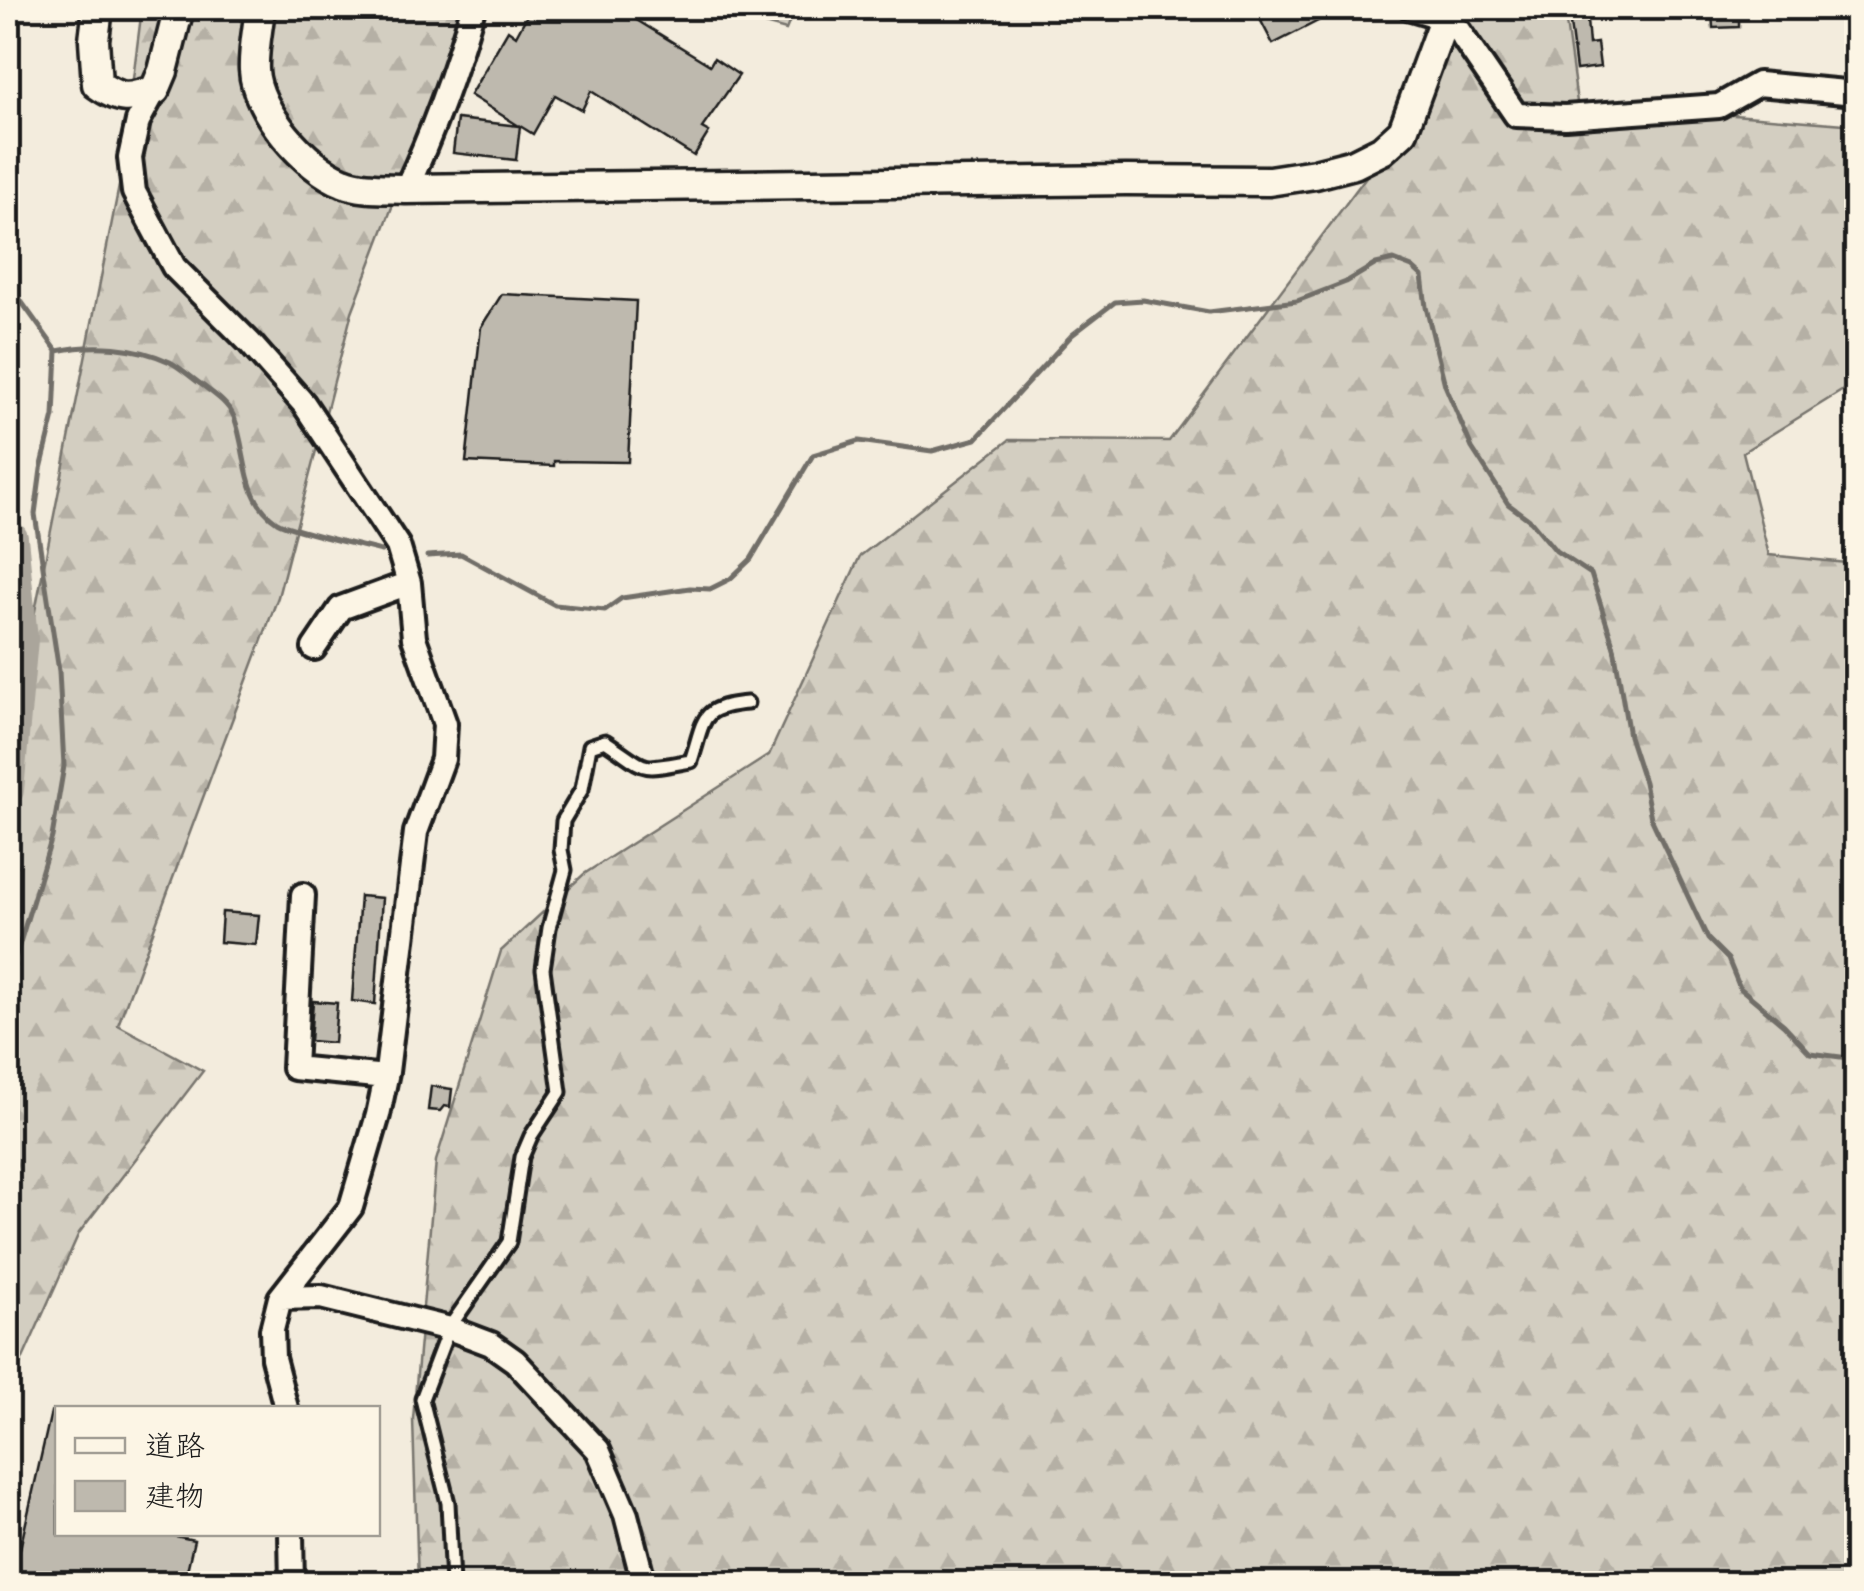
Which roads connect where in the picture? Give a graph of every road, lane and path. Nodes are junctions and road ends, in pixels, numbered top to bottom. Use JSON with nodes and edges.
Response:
{"nodes":[{"id":1,"x":98,"y":8,"type":"edge"},
{"id":2,"x":179,"y":8,"type":"edge"},
{"id":3,"x":260,"y":8,"type":"edge"},
{"id":4,"x":473,"y":8,"type":"edge"},
{"id":5,"x":1411,"y":8,"type":"edge"},
{"id":6,"x":1446,"y":13,"type":"edge"},
{"id":7,"x":155,"y":90,"type":"junction"},
{"id":8,"x":1856,"y":93,"type":"edge"},
{"id":9,"x":406,"y":190,"type":"junction"},
{"id":10,"x":409,"y":583,"type":"junction"},
{"id":11,"x":314,"y":648,"type":"dead end"},
{"id":12,"x":747,"y":703,"type":"dead end"},
{"id":13,"x":303,"y":895,"type":"dead end"},
{"id":14,"x":386,"y":1077,"type":"junction"},
{"id":15,"x":280,"y":1298,"type":"junction"},
{"id":16,"x":449,"y":1328,"type":"junction"},
{"id":17,"x":285,"y":1406,"type":"edge"},
{"id":18,"x":291,"y":1536,"type":"edge"},
{"id":19,"x":292,"y":1584,"type":"edge"},
{"id":20,"x":452,"y":1584,"type":"edge"},
{"id":21,"x":644,"y":1584,"type":"edge"}],
"edges":[{"from":1,"to":7,"type":"street"},
{"from":2,"to":7,"type":"street"},
{"from":3,"to":9,"type":"street"},
{"from":4,"to":9,"type":"street"},
{"from":5,"to":6,"type":"street"},
{"from":6,"to":8,"type":"street"},
{"from":6,"to":9,"type":"street"},
{"from":7,"to":10,"type":"street"},
{"from":10,"to":11,"type":"street"},
{"from":10,"to":14,"type":"street"},
{"from":12,"to":16,"type":"lane"},
{"from":13,"to":14,"type":"street"},
{"from":14,"to":15,"type":"street"},
{"from":15,"to":16,"type":"street"},
{"from":15,"to":17,"type":"street"},
{"from":16,"to":20,"type":"lane"},
{"from":16,"to":21,"type":"street"},
{"from":18,"to":19,"type":"street"}]}
